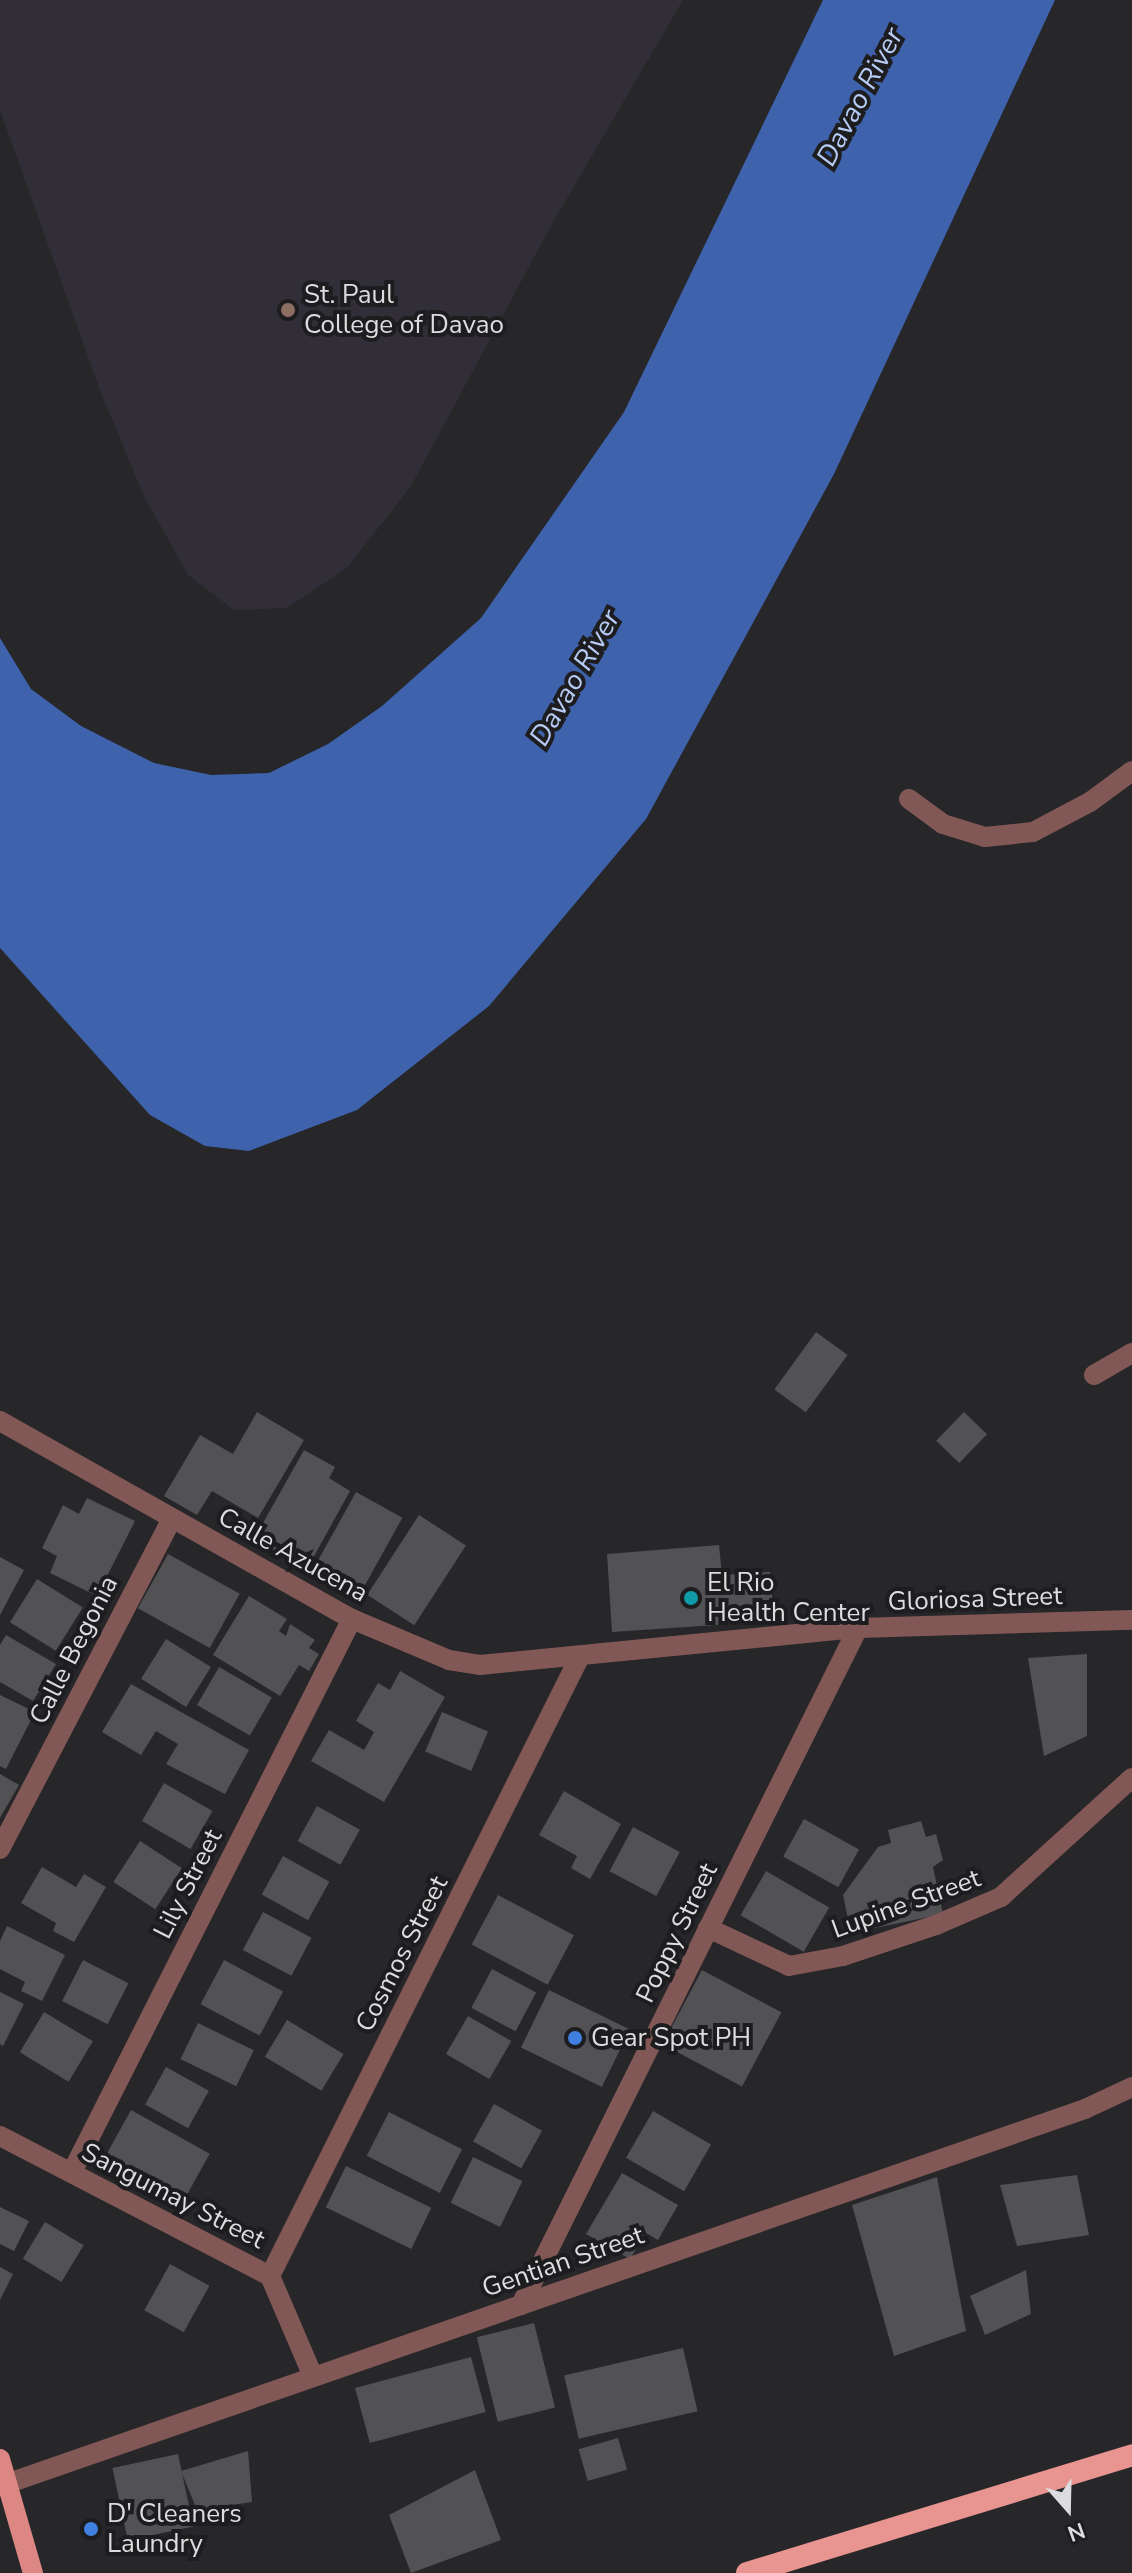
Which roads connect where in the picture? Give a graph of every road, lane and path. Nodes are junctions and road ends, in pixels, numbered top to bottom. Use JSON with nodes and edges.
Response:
{"nodes":[{"id":1,"x":1132,"y":771,"type":"edge"},
{"id":2,"x":909,"y":799,"type":"dead end"},
{"id":3,"x":1132,"y":1353,"type":"edge"},
{"id":4,"x":1094,"y":1375,"type":"dead end"},
{"id":5,"x":0,"y":1421,"type":"edge"},
{"id":6,"x":172,"y":1518,"type":"junction"},
{"id":7,"x":352,"y":1619,"type":"junction"},
{"id":8,"x":1132,"y":1620,"type":"edge"},
{"id":9,"x":858,"y":1628,"type":"junction"},
{"id":10,"x":580,"y":1656,"type":"junction"},
{"id":11,"x":1132,"y":1778,"type":"edge"},
{"id":12,"x":0,"y":1849,"type":"edge"},
{"id":13,"x":708,"y":1928,"type":"junction"},
{"id":14,"x":1132,"y":2087,"type":"edge"},
{"id":15,"x":0,"y":2136,"type":"edge"},
{"id":16,"x":72,"y":2172,"type":"junction"},
{"id":17,"x":270,"y":2276,"type":"junction"},
{"id":18,"x":521,"y":2305,"type":"junction"},
{"id":19,"x":312,"y":2374,"type":"junction"},
{"id":20,"x":1132,"y":2455,"type":"edge"},
{"id":21,"x":0,"y":2459,"type":"edge"},
{"id":22,"x":4,"y":2484,"type":"edge"},
{"id":23,"x":33,"y":2573,"type":"edge"},
{"id":24,"x":747,"y":2573,"type":"edge"}],
"edges":[{"from":1,"to":2,"type":"street"},
{"from":3,"to":4,"type":"street"},
{"from":5,"to":6,"type":"street","name":"Calle Azucena"},
{"from":6,"to":7,"type":"street","name":"Calle Azucena"},
{"from":6,"to":12,"type":"street","name":"Calle Begonia"},
{"from":7,"to":10,"type":"street","name":"Calle Azucena"},
{"from":7,"to":16,"type":"street","name":"Lily Street"},
{"from":8,"to":9,"type":"street","name":"Gloriosa Street"},
{"from":9,"to":10,"type":"street","name":"Gloriosa Street"},
{"from":9,"to":13,"type":"street","name":"Poppy Street"},
{"from":10,"to":17,"type":"street","name":"Cosmos Street"},
{"from":11,"to":13,"type":"street","name":"Lupine Street"},
{"from":13,"to":18,"type":"street","name":"Poppy Street"},
{"from":14,"to":18,"type":"street","name":"Gentian Street"},
{"from":15,"to":16,"type":"street","name":"Sangumay Street"},
{"from":16,"to":17,"type":"street","name":"Sangumay Street"},
{"from":17,"to":19,"type":"street","name":"Sangumay Street"},
{"from":18,"to":19,"type":"street","name":"Gentian Street"},
{"from":19,"to":22,"type":"street","name":"Gentian Street"},
{"from":20,"to":24,"type":"highway"},
{"from":21,"to":22,"type":"main road"},
{"from":22,"to":23,"type":"main road"}]}
